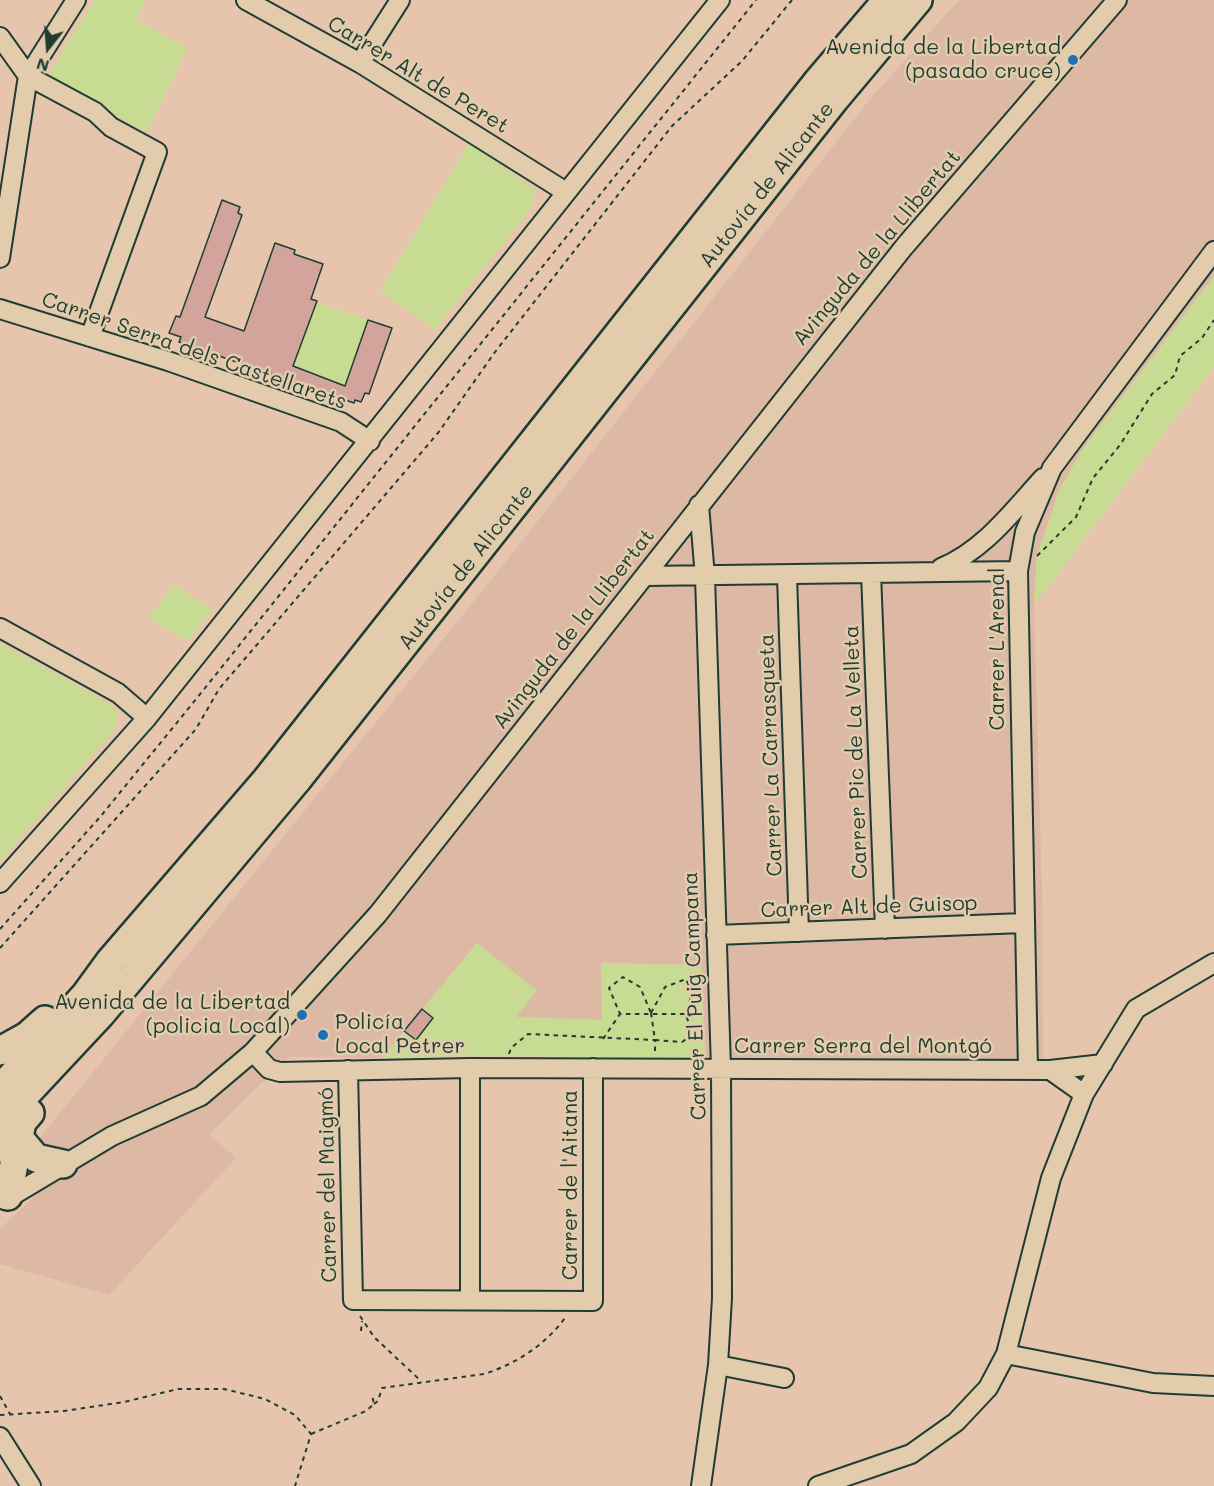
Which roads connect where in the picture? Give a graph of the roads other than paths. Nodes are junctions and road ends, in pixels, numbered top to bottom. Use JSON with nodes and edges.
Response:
{"nodes":[{"id":1,"x":76,"y":0,"type":"edge"},
{"id":2,"x":246,"y":0,"type":"edge"},
{"id":3,"x":400,"y":0,"type":"edge"},
{"id":4,"x":720,"y":0,"type":"edge"},
{"id":5,"x":887,"y":0,"type":"edge"},
{"id":6,"x":918,"y":0,"type":"edge"},
{"id":7,"x":1118,"y":0,"type":"edge"},
{"id":8,"x":0,"y":37,"type":"edge"},
{"id":9,"x":360,"y":63,"type":"junction"},
{"id":10,"x":28,"y":76,"type":"junction"},
{"id":11,"x":566,"y":192,"type":"junction"},
{"id":12,"x":1214,"y":251,"type":"edge"},
{"id":13,"x":0,"y":258,"type":"edge"},
{"id":14,"x":0,"y":309,"type":"edge"},
{"id":15,"x":90,"y":337,"type":"junction"},
{"id":16,"x":370,"y":441,"type":"junction"},
{"id":17,"x":1052,"y":468,"type":"junction"},
{"id":18,"x":699,"y":505,"type":"junction"},
{"id":19,"x":1025,"y":532,"type":"junction"},
{"id":20,"x":983,"y":542,"type":"junction"},
{"id":21,"x":1018,"y":571,"type":"junction"},
{"id":22,"x":931,"y":572,"type":"junction"},
{"id":23,"x":872,"y":573,"type":"junction"},
{"id":24,"x":645,"y":576,"type":"junction"},
{"id":25,"x":787,"y":576,"type":"junction"},
{"id":26,"x":705,"y":577,"type":"junction"},
{"id":27,"x":0,"y":627,"type":"edge"},
{"id":28,"x":147,"y":718,"type":"junction"},
{"id":29,"x":0,"y":883,"type":"edge"},
{"id":30,"x":1023,"y":923,"type":"junction"},
{"id":31,"x":885,"y":929,"type":"junction"},
{"id":32,"x":799,"y":932,"type":"junction"},
{"id":33,"x":716,"y":935,"type":"junction"},
{"id":34,"x":110,"y":961,"type":"junction"},
{"id":35,"x":1214,"y":963,"type":"edge"},
{"id":36,"x":0,"y":1051,"type":"edge"},
{"id":37,"x":253,"y":1052,"type":"junction"},
{"id":38,"x":1103,"y":1064,"type":"junction"},
{"id":39,"x":470,"y":1068,"type":"junction"},
{"id":40,"x":593,"y":1068,"type":"junction"},
{"id":41,"x":721,"y":1068,"type":"junction"},
{"id":42,"x":348,"y":1070,"type":"junction"},
{"id":43,"x":1028,"y":1070,"type":"junction"},
{"id":44,"x":1050,"y":1070,"type":"junction"},
{"id":45,"x":0,"y":1089,"type":"edge"},
{"id":46,"x":1084,"y":1094,"type":"junction"},
{"id":47,"x":10,"y":1133,"type":"edge"},
{"id":48,"x":63,"y":1164,"type":"junction"},
{"id":49,"x":4,"y":1201,"type":"edge"},
{"id":50,"x":470,"y":1300,"type":"junction"},
{"id":51,"x":1006,"y":1354,"type":"junction"},
{"id":52,"x":718,"y":1365,"type":"junction"},
{"id":53,"x":784,"y":1378,"type":"dead end"},
{"id":54,"x":1214,"y":1386,"type":"edge"},
{"id":55,"x":0,"y":1437,"type":"edge"},
{"id":56,"x":31,"y":1486,"type":"edge"},
{"id":57,"x":701,"y":1486,"type":"edge"},
{"id":58,"x":818,"y":1486,"type":"edge"}],
"edges":[{"from":1,"to":10,"type":"street"},
{"from":2,"to":9,"type":"street","name":"Carrer Alt de Peret"},
{"from":3,"to":9,"type":"street"},
{"from":4,"to":11,"type":"street"},
{"from":5,"to":34,"type":"highway","name":"Autovía de Alicante"},
{"from":6,"to":47,"type":"highway","name":"Autovía de Alicante"},
{"from":7,"to":18,"type":"street","name":"Avinguda de la Llibertat"},
{"from":8,"to":10,"type":"street"},
{"from":9,"to":11,"type":"street","name":"Carrer Alt de Peret"},
{"from":10,"to":13,"type":"street"},
{"from":10,"to":15,"type":"street"},
{"from":11,"to":16,"type":"street"},
{"from":12,"to":17,"type":"street","name":"Carrer L'Arenal"},
{"from":14,"to":15,"type":"street","name":"Carrer Serra dels Castellarets"},
{"from":15,"to":16,"type":"street","name":"Carrer Serra dels Castellarets"},
{"from":16,"to":28,"type":"street"},
{"from":17,"to":19,"type":"street","name":"Carrer L'Arenal"},
{"from":17,"to":20,"type":"street"},
{"from":18,"to":24,"type":"street","name":"Avinguda de la Llibertat"},
{"from":18,"to":26,"type":"street","name":"Carrer El Puig Campana"},
{"from":19,"to":20,"type":"street"},
{"from":19,"to":21,"type":"street","name":"Carrer L'Arenal"},
{"from":20,"to":22,"type":"street"},
{"from":21,"to":22,"type":"street"},
{"from":21,"to":30,"type":"street","name":"Carrer L'Arenal"},
{"from":22,"to":23,"type":"street"},
{"from":23,"to":25,"type":"street"},
{"from":23,"to":31,"type":"street","name":"Carrer Pic de La Velleta"},
{"from":24,"to":26,"type":"street"},
{"from":24,"to":37,"type":"street","name":"Avinguda de la Llibertat"},
{"from":25,"to":26,"type":"street"},
{"from":25,"to":32,"type":"street","name":"Carrer La Carrasqueta"},
{"from":26,"to":33,"type":"street","name":"Carrer El Puig Campana"},
{"from":27,"to":28,"type":"street"},
{"from":28,"to":29,"type":"street"},
{"from":30,"to":31,"type":"street","name":"Carrer Alt de Guisop"},
{"from":30,"to":43,"type":"street","name":"Carrer L'Arenal"},
{"from":31,"to":32,"type":"street","name":"Carrer Alt de Guisop"},
{"from":32,"to":33,"type":"street","name":"Carrer Alt de Guisop"},
{"from":33,"to":41,"type":"street","name":"Carrer El Puig Campana"},
{"from":34,"to":36,"type":"highway"},
{"from":34,"to":45,"type":"highway","name":"Autovía de Alicante"},
{"from":35,"to":38,"type":"street"},
{"from":37,"to":42,"type":"street","name":"Carrer Serra del Montgó"},
{"from":37,"to":48,"type":"street","name":"Avinguda de la Llibertat"},
{"from":38,"to":44,"type":"street","name":"Carrer Serra del Montgó"},
{"from":38,"to":46,"type":"street"},
{"from":39,"to":40,"type":"street","name":"Carrer Serra del Montgó"},
{"from":39,"to":42,"type":"street","name":"Carrer Serra del Montgó"},
{"from":39,"to":50,"type":"street"},
{"from":40,"to":41,"type":"street","name":"Carrer Serra del Montgó"},
{"from":40,"to":50,"type":"street","name":"Carrer de l'Aitana"},
{"from":41,"to":43,"type":"street","name":"Carrer Serra del Montgó"},
{"from":41,"to":52,"type":"street","name":"Carrer El Puig Campana"},
{"from":42,"to":50,"type":"street","name":"Carrer del Maigmó"},
{"from":43,"to":44,"type":"street","name":"Carrer Serra del Montgó"},
{"from":44,"to":46,"type":"street"},
{"from":46,"to":51,"type":"street"},
{"from":47,"to":48,"type":"highway"},
{"from":47,"to":49,"type":"highway"},
{"from":48,"to":49,"type":"street","name":"Avinguda de la Llibertat"},
{"from":51,"to":54,"type":"street"},
{"from":51,"to":58,"type":"street"},
{"from":52,"to":53,"type":"street"},
{"from":52,"to":57,"type":"street","name":"Carrer El Puig Campana"},
{"from":55,"to":56,"type":"street"}]}
